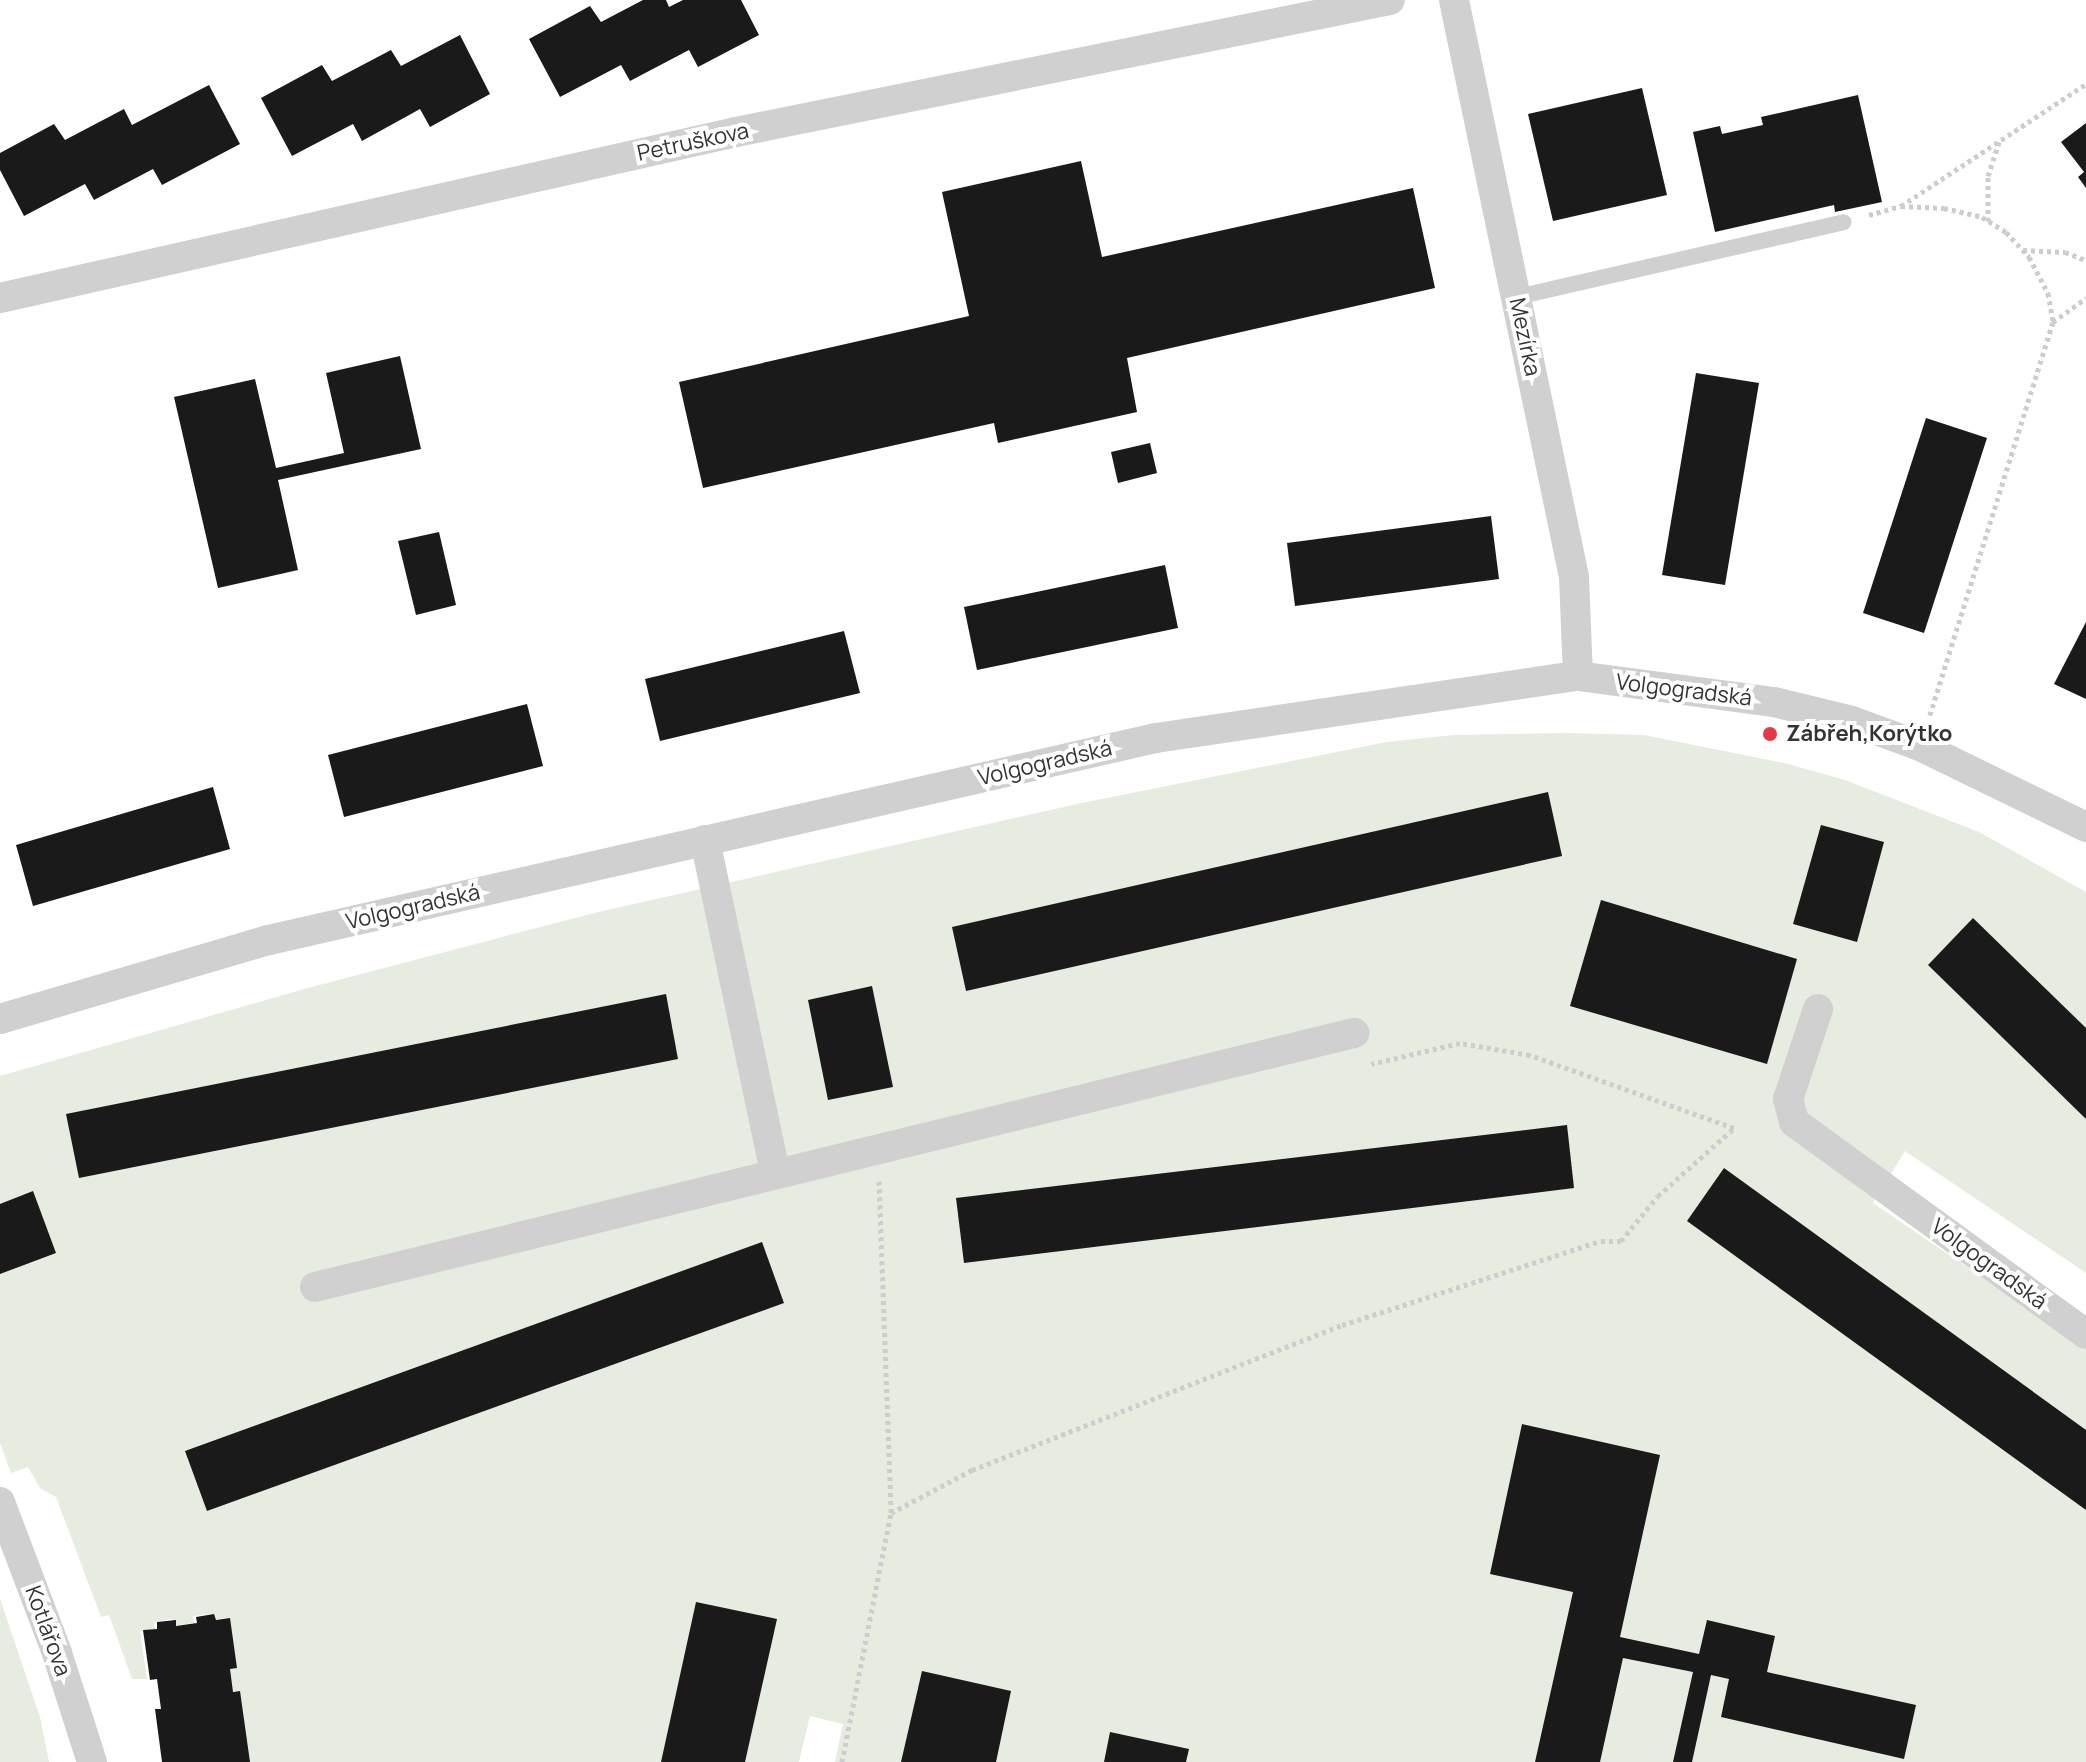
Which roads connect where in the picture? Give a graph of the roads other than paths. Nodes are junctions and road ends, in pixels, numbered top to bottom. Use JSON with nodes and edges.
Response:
{"nodes":[{"id":1,"x":1390,"y":0,"type":"edge"},
{"id":2,"x":1454,"y":0,"type":"edge"},
{"id":3,"x":1844,"y":222,"type":"road end"},
{"id":4,"x":1517,"y":297,"type":"junction"},
{"id":5,"x":0,"y":298,"type":"edge"},
{"id":6,"x":1578,"y":676,"type":"junction"},
{"id":7,"x":2086,"y":827,"type":"edge"},
{"id":8,"x":705,"y":840,"type":"junction"},
{"id":9,"x":1818,"y":1009,"type":"dead end"},
{"id":10,"x":0,"y":1019,"type":"edge"},
{"id":11,"x":1354,"y":1033,"type":"dead end"},
{"id":12,"x":775,"y":1172,"type":"junction"},
{"id":13,"x":315,"y":1287,"type":"dead end"},
{"id":14,"x":2086,"y":1334,"type":"edge"},
{"id":15,"x":0,"y":1502,"type":"edge"},
{"id":16,"x":92,"y":1762,"type":"edge"}],
"edges":[{"from":1,"to":5,"type":"street","name":"Petruškova"},
{"from":2,"to":4,"type":"street","name":"Mezírka"},
{"from":3,"to":4,"type":"lane"},
{"from":4,"to":6,"type":"street","name":"Mezírka"},
{"from":6,"to":7,"type":"street","name":"Volgogradská"},
{"from":6,"to":8,"type":"street","name":"Volgogradská"},
{"from":8,"to":10,"type":"street","name":"Volgogradská"},
{"from":8,"to":12,"type":"street"},
{"from":9,"to":14,"type":"street","name":"Volgogradská"},
{"from":11,"to":12,"type":"street"},
{"from":12,"to":13,"type":"street"},
{"from":15,"to":16,"type":"street","name":"Kotlářova"}]}
